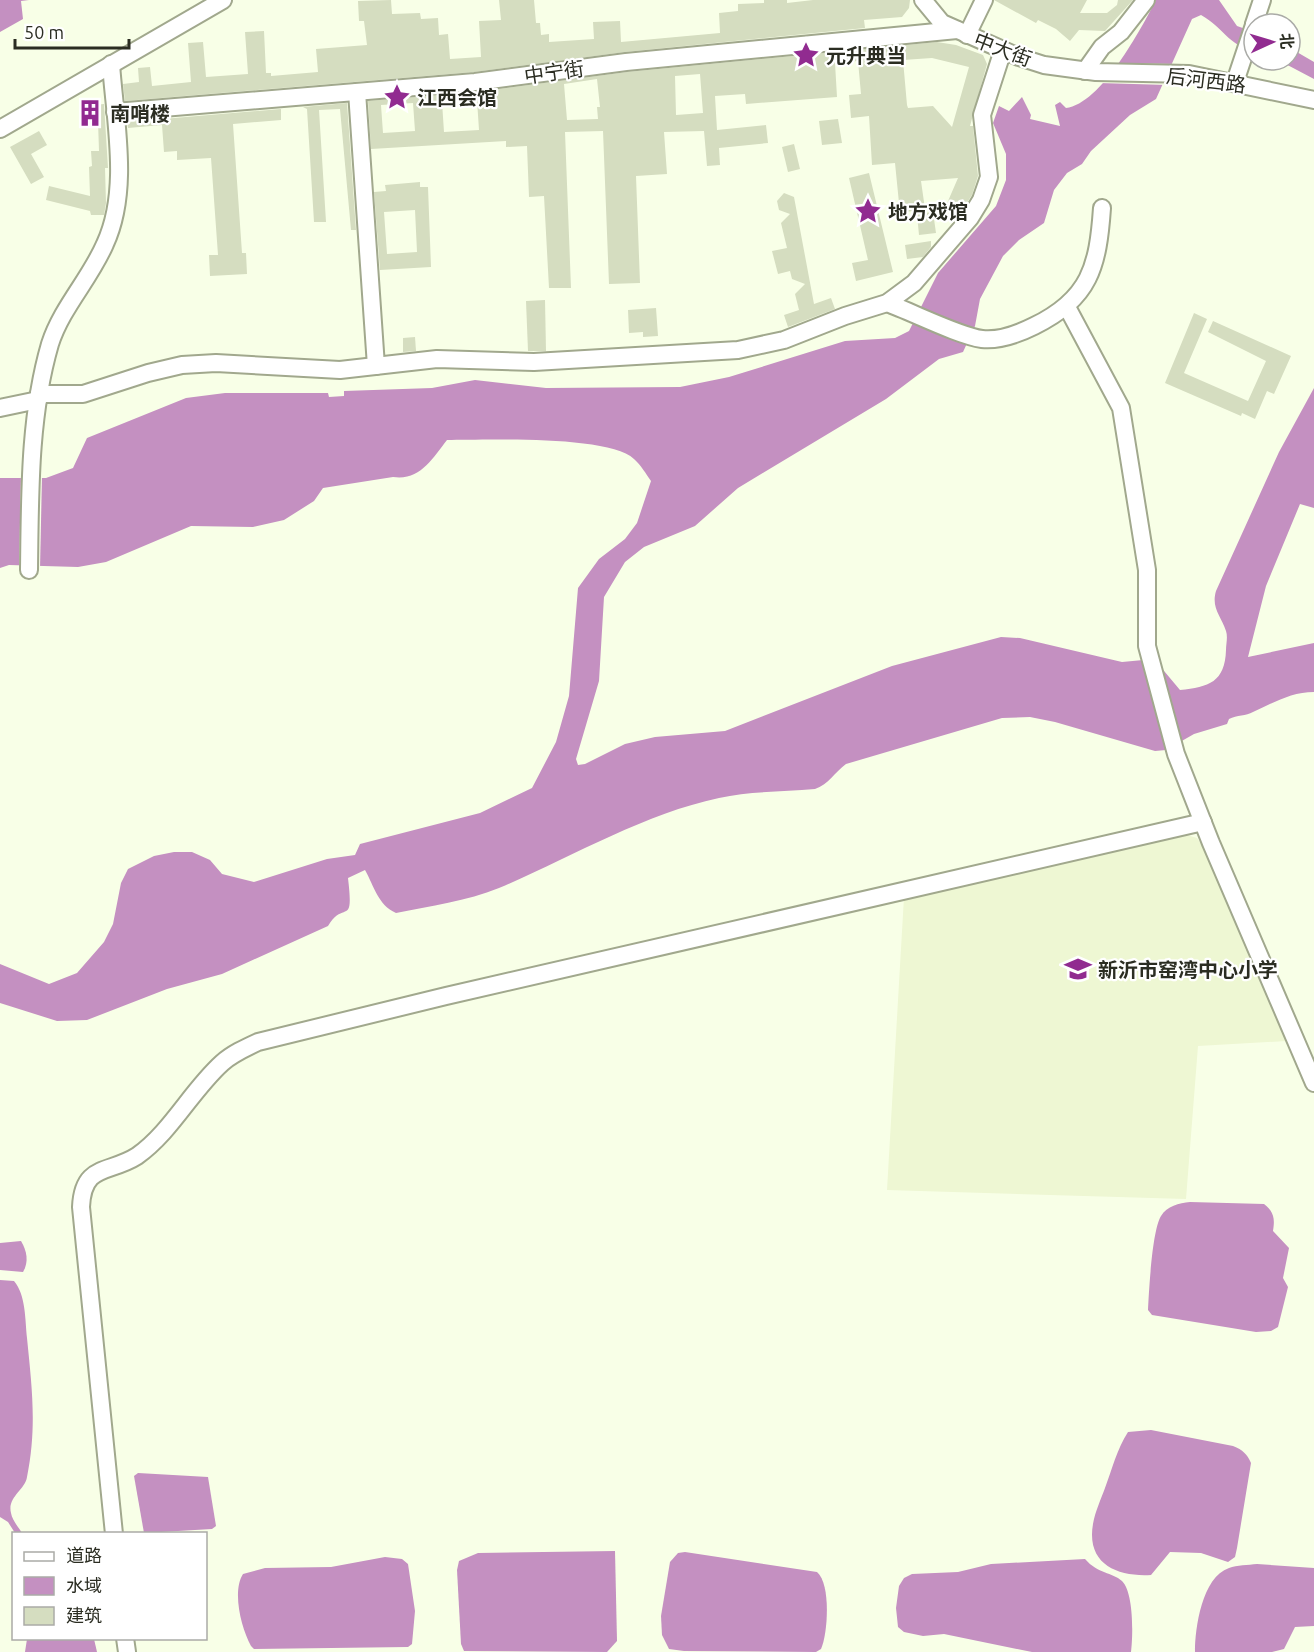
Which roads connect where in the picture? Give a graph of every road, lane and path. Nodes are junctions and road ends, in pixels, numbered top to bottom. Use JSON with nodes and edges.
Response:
{"nodes":[{"id":1,"x":223,"y":0,"type":"edge"},
{"id":2,"x":923,"y":0,"type":"edge"},
{"id":3,"x":984,"y":0,"type":"edge"},
{"id":4,"x":1146,"y":0,"type":"edge"},
{"id":5,"x":962,"y":33,"type":"junction"},
{"id":6,"x":1003,"y":50,"type":"junction"},
{"id":7,"x":1242,"y":59,"type":"edge"},
{"id":8,"x":111,"y":64,"type":"junction"},
{"id":9,"x":1090,"y":71,"type":"junction"},
{"id":10,"x":1235,"y":82,"type":"junction"},
{"id":11,"x":357,"y":92,"type":"junction"},
{"id":12,"x":1314,"y":100,"type":"edge"},
{"id":13,"x":115,"y":112,"type":"junction"},
{"id":14,"x":0,"y":129,"type":"edge"},
{"id":15,"x":1102,"y":208,"type":"dead end"},
{"id":16,"x":887,"y":303,"type":"junction"},
{"id":17,"x":1067,"y":306,"type":"junction"},
{"id":18,"x":376,"y":366,"type":"junction"},
{"id":19,"x":39,"y":397,"type":"junction"},
{"id":20,"x":0,"y":408,"type":"edge"},
{"id":21,"x":29,"y":570,"type":"dead end"},
{"id":22,"x":1203,"y":822,"type":"junction"},
{"id":23,"x":1314,"y":1083,"type":"edge"},
{"id":24,"x":114,"y":1532,"type":"edge"}],
"edges":[{"from":1,"to":8,"type":"street"},
{"from":2,"to":5,"type":"street","name":"中大街"},
{"from":3,"to":5,"type":"street"},
{"from":4,"to":9,"type":"street"},
{"from":5,"to":6,"type":"street","name":"中大街"},
{"from":5,"to":11,"type":"street","name":"中宁街"},
{"from":6,"to":9,"type":"street","name":"中大街"},
{"from":6,"to":16,"type":"street"},
{"from":7,"to":10,"type":"street"},
{"from":8,"to":13,"type":"street"},
{"from":8,"to":14,"type":"street"},
{"from":9,"to":10,"type":"street","name":"后河西路"},
{"from":10,"to":12,"type":"street","name":"后河西路"},
{"from":11,"to":13,"type":"street","name":"中宁街"},
{"from":11,"to":18,"type":"street"},
{"from":13,"to":19,"type":"street"},
{"from":15,"to":17,"type":"street"},
{"from":16,"to":17,"type":"street"},
{"from":16,"to":18,"type":"street"},
{"from":17,"to":22,"type":"street"},
{"from":18,"to":19,"type":"street"},
{"from":19,"to":20,"type":"street"},
{"from":19,"to":21,"type":"street"},
{"from":22,"to":23,"type":"street"},
{"from":22,"to":24,"type":"street"}]}
